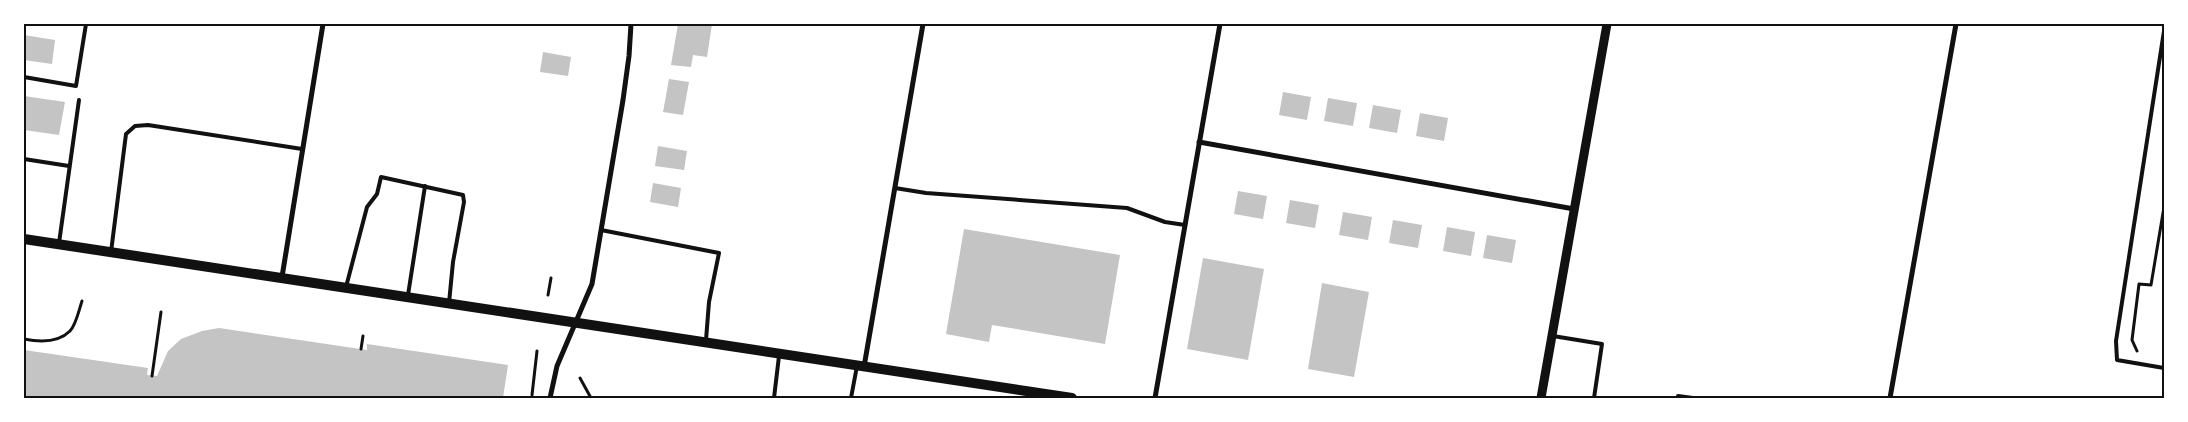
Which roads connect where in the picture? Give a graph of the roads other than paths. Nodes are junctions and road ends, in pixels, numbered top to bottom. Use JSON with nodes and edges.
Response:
{"nodes":[{"id":1,"x":86,"y":24,"type":"edge"},
{"id":2,"x":323,"y":24,"type":"edge"},
{"id":3,"x":631,"y":24,"type":"edge"},
{"id":4,"x":923,"y":24,"type":"edge"},
{"id":5,"x":1220,"y":24,"type":"edge"},
{"id":6,"x":1607,"y":24,"type":"edge"},
{"id":7,"x":1956,"y":24,"type":"edge"},
{"id":8,"x":2164,"y":31,"type":"edge"},
{"id":9,"x":24,"y":78,"type":"edge"},
{"id":10,"x":78,"y":100,"type":"dead end"},
{"id":11,"x":1199,"y":142,"type":"junction"},
{"id":12,"x":302,"y":149,"type":"junction"},
{"id":13,"x":24,"y":159,"type":"edge"},
{"id":14,"x":69,"y":166,"type":"junction"},
{"id":15,"x":425,"y":186,"type":"junction"},
{"id":16,"x":895,"y":188,"type":"junction"},
{"id":17,"x":1574,"y":209,"type":"junction"},
{"id":18,"x":1185,"y":225,"type":"junction"},
{"id":19,"x":601,"y":230,"type":"junction"},
{"id":20,"x":24,"y":239,"type":"edge"},
{"id":21,"x":59,"y":244,"type":"junction"},
{"id":22,"x":111,"y":252,"type":"junction"},
{"id":23,"x":282,"y":277,"type":"junction"},
{"id":24,"x":346,"y":287,"type":"junction"},
{"id":25,"x":408,"y":296,"type":"junction"},
{"id":26,"x":448,"y":303,"type":"junction"},
{"id":27,"x":575,"y":322,"type":"junction"},
{"id":28,"x":1552,"y":336,"type":"junction"},
{"id":29,"x":706,"y":343,"type":"junction"},
{"id":30,"x":779,"y":354,"type":"junction"},
{"id":31,"x":861,"y":366,"type":"junction"},
{"id":32,"x":2164,"y":368,"type":"edge"},
{"id":33,"x":550,"y":398,"type":"edge"},
{"id":34,"x":774,"y":398,"type":"edge"},
{"id":35,"x":851,"y":398,"type":"edge"},
{"id":36,"x":1066,"y":398,"type":"edge"},
{"id":37,"x":1155,"y":398,"type":"edge"},
{"id":38,"x":1541,"y":398,"type":"edge"},
{"id":39,"x":1594,"y":398,"type":"edge"},
{"id":40,"x":1678,"y":398,"type":"edge"},
{"id":41,"x":1693,"y":398,"type":"edge"},
{"id":42,"x":1890,"y":398,"type":"edge"}],
"edges":[{"from":1,"to":9,"type":"lane"},
{"from":2,"to":12,"type":"street"},
{"from":3,"to":19,"type":"street"},
{"from":4,"to":16,"type":"street"},
{"from":5,"to":11,"type":"street"},
{"from":6,"to":17,"type":"street"},
{"from":7,"to":42,"type":"street"},
{"from":8,"to":32,"type":"lane"},
{"from":10,"to":14,"type":"lane"},
{"from":11,"to":17,"type":"street"},
{"from":11,"to":18,"type":"street"},
{"from":12,"to":22,"type":"lane"},
{"from":12,"to":23,"type":"street"},
{"from":13,"to":14,"type":"lane"},
{"from":14,"to":21,"type":"lane"},
{"from":15,"to":24,"type":"lane"},
{"from":15,"to":25,"type":"lane"},
{"from":15,"to":26,"type":"lane"},
{"from":16,"to":18,"type":"lane"},
{"from":16,"to":31,"type":"street"},
{"from":17,"to":28,"type":"street"},
{"from":18,"to":37,"type":"street"},
{"from":19,"to":27,"type":"street"},
{"from":19,"to":29,"type":"lane"},
{"from":20,"to":21,"type":"main road"},
{"from":21,"to":22,"type":"main road"},
{"from":22,"to":23,"type":"main road"},
{"from":23,"to":24,"type":"main road"},
{"from":24,"to":25,"type":"main road"},
{"from":25,"to":26,"type":"main road"},
{"from":26,"to":27,"type":"main road"},
{"from":27,"to":29,"type":"main road"},
{"from":27,"to":33,"type":"street"},
{"from":28,"to":38,"type":"street"},
{"from":28,"to":39,"type":"lane"},
{"from":29,"to":30,"type":"main road"},
{"from":30,"to":31,"type":"main road"},
{"from":30,"to":34,"type":"lane"},
{"from":31,"to":35,"type":"lane"},
{"from":31,"to":36,"type":"main road"},
{"from":40,"to":41,"type":"lane"}]}
